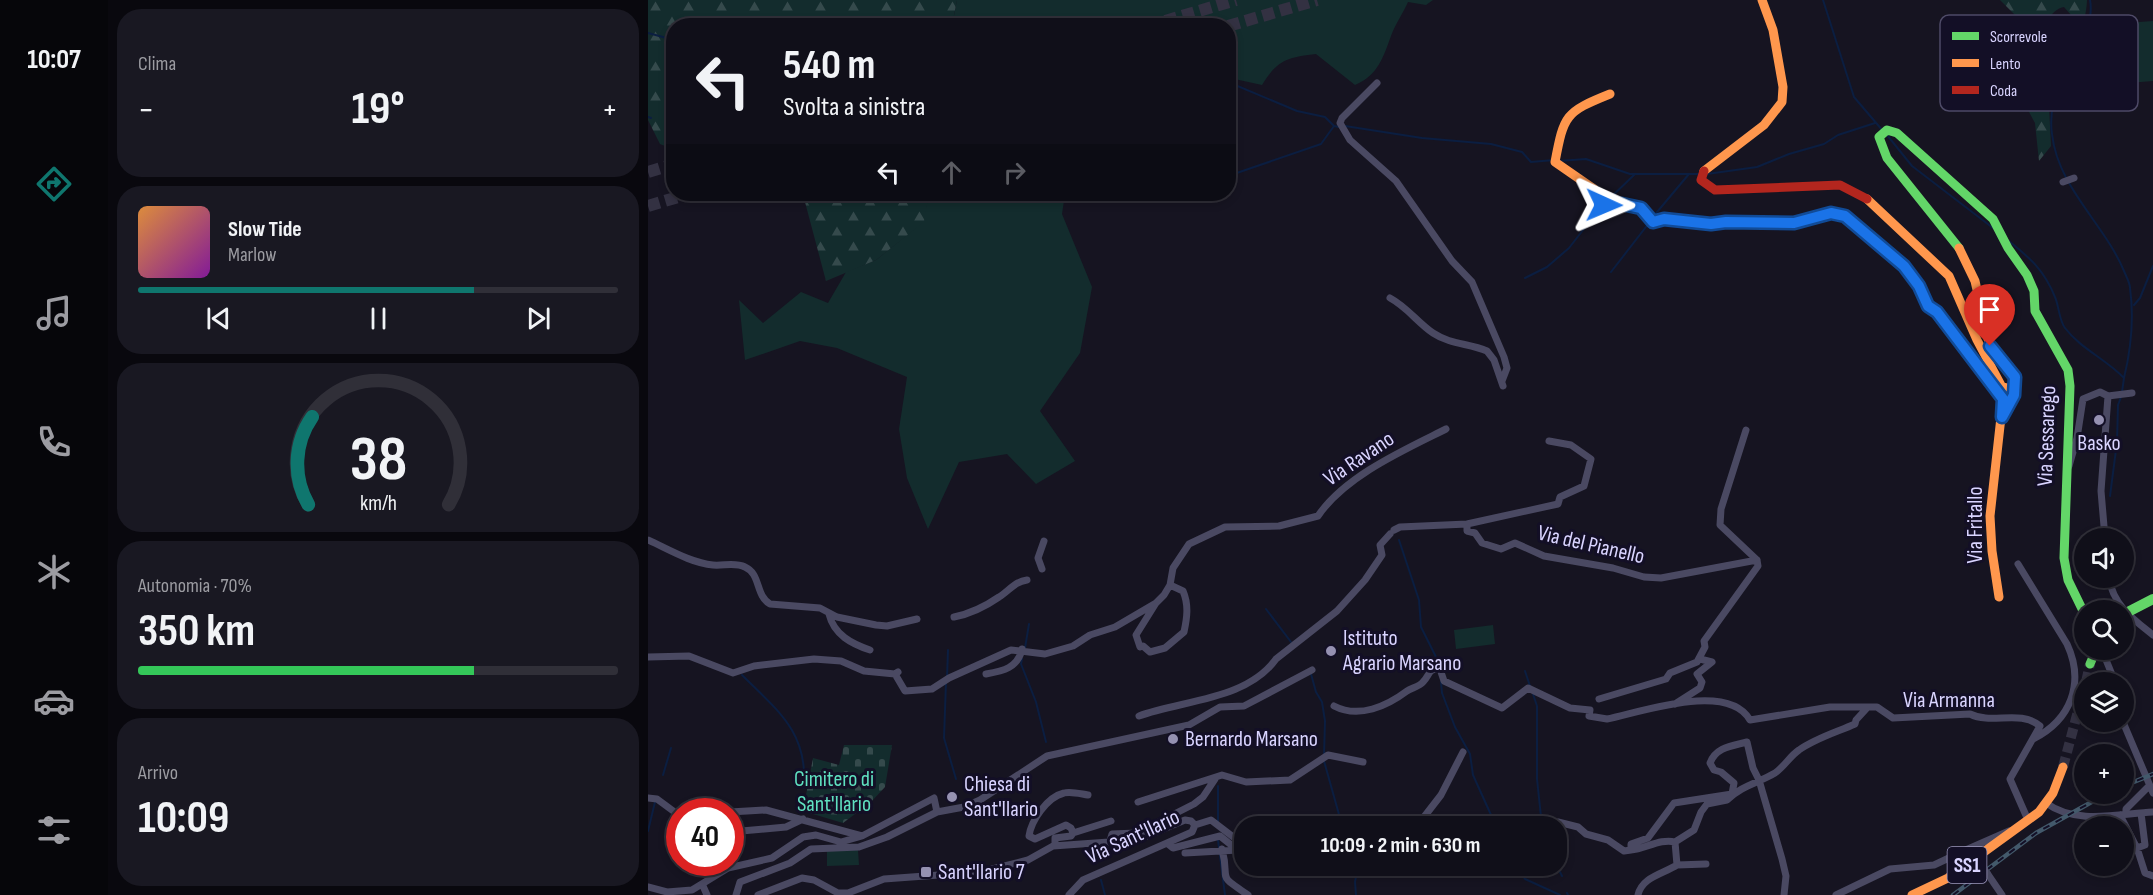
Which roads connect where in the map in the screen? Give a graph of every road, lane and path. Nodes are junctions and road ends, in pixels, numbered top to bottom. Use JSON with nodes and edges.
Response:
{"nodes":[{"id":1,"x":1762,"y":0,"type":"edge"},
{"id":2,"x":1377,"y":83,"type":"dead end"},
{"id":3,"x":1610,"y":94,"type":"dead end"},
{"id":4,"x":2074,"y":178,"type":"dead end"},
{"id":5,"x":2063,"y":182,"type":"dead end"},
{"id":6,"x":1390,"y":298,"type":"dead end"},
{"id":7,"x":2012,"y":389,"type":"junction"},
{"id":8,"x":2129,"y":393,"type":"dead end"},
{"id":9,"x":2108,"y":396,"type":"junction"},
{"id":10,"x":2002,"y":417,"type":"junction"},
{"id":11,"x":1446,"y":429,"type":"dead end"},
{"id":12,"x":1746,"y":430,"type":"dead end"},
{"id":13,"x":1549,"y":441,"type":"dead end"},
{"id":14,"x":2065,"y":473,"type":"junction"},
{"id":15,"x":1467,"y":525,"type":"junction"},
{"id":16,"x":2104,"y":528,"type":"edge"},
{"id":17,"x":648,"y":540,"type":"edge"},
{"id":18,"x":1044,"y":540,"type":"dead end"},
{"id":19,"x":1757,"y":560,"type":"junction"},
{"id":20,"x":2018,"y":564,"type":"dead end"},
{"id":21,"x":1042,"y":569,"type":"dead end"},
{"id":22,"x":1027,"y":580,"type":"dead end"},
{"id":23,"x":1170,"y":585,"type":"junction"},
{"id":24,"x":2113,"y":588,"type":"edge"},
{"id":25,"x":1999,"y":597,"type":"dead end"},
{"id":26,"x":2153,"y":599,"type":"edge"},
{"id":27,"x":2078,"y":600,"type":"edge"},
{"id":28,"x":1156,"y":603,"type":"junction"},
{"id":29,"x":2134,"y":607,"type":"edge"},
{"id":30,"x":829,"y":614,"type":"junction"},
{"id":31,"x":954,"y":617,"type":"dead end"},
{"id":32,"x":917,"y":619,"type":"dead end"},
{"id":33,"x":2153,"y":635,"type":"edge"},
{"id":34,"x":1022,"y":649,"type":"junction"},
{"id":35,"x":870,"y":650,"type":"dead end"},
{"id":36,"x":648,"y":657,"type":"edge"},
{"id":37,"x":1700,"y":659,"type":"junction"},
{"id":38,"x":2092,"y":660,"type":"edge"},
{"id":39,"x":2090,"y":664,"type":"tunnel mouth"},
{"id":40,"x":1312,"y":670,"type":"dead end"},
{"id":41,"x":986,"y":674,"type":"dead end"},
{"id":42,"x":1599,"y":699,"type":"dead end"},
{"id":43,"x":1675,"y":704,"type":"junction"},
{"id":44,"x":1334,"y":706,"type":"dead end"},
{"id":45,"x":1868,"y":708,"type":"junction"},
{"id":46,"x":1139,"y":716,"type":"dead end"},
{"id":47,"x":2126,"y":732,"type":"edge"},
{"id":48,"x":2033,"y":740,"type":"junction"},
{"id":49,"x":1463,"y":752,"type":"dead end"},
{"id":50,"x":1363,"y":762,"type":"dead end"},
{"id":51,"x":2063,"y":767,"type":"tunnel mouth"},
{"id":52,"x":1215,"y":779,"type":"junction"},
{"id":53,"x":1759,"y":780,"type":"junction"},
{"id":54,"x":2151,"y":789,"type":"edge"},
{"id":55,"x":1732,"y":794,"type":"junction"},
{"id":56,"x":1088,"y":795,"type":"dead end"},
{"id":57,"x":648,"y":798,"type":"edge"},
{"id":58,"x":1138,"y":802,"type":"dead end"},
{"id":59,"x":2046,"y":803,"type":"junction"},
{"id":60,"x":666,"y":806,"type":"edge"},
{"id":61,"x":915,"y":810,"type":"junction"},
{"id":62,"x":744,"y":811,"type":"edge"},
{"id":63,"x":937,"y":812,"type":"junction"},
{"id":64,"x":2153,"y":812,"type":"edge"},
{"id":65,"x":2141,"y":813,"type":"junction"},
{"id":66,"x":2123,"y":814,"type":"junction"},
{"id":67,"x":1425,"y":816,"type":"edge"},
{"id":68,"x":803,"y":819,"type":"junction"},
{"id":69,"x":2028,"y":820,"type":"junction"},
{"id":70,"x":916,"y":821,"type":"junction"},
{"id":71,"x":1111,"y":821,"type":"dead end"},
{"id":72,"x":1567,"y":824,"type":"edge"},
{"id":73,"x":1195,"y":825,"type":"junction"},
{"id":74,"x":2017,"y":828,"type":"junction"},
{"id":75,"x":744,"y":831,"type":"edge"},
{"id":76,"x":1073,"y":833,"type":"junction"},
{"id":77,"x":862,"y":836,"type":"junction"},
{"id":78,"x":1234,"y":838,"type":"edge"},
{"id":79,"x":1110,"y":841,"type":"junction"},
{"id":80,"x":1675,"y":842,"type":"junction"},
{"id":81,"x":1168,"y":844,"type":"junction"},
{"id":82,"x":1055,"y":846,"type":"junction"},
{"id":83,"x":1234,"y":847,"type":"edge"},
{"id":84,"x":2137,"y":848,"type":"junction"},
{"id":85,"x":1222,"y":849,"type":"junction"},
{"id":86,"x":1968,"y":849,"type":"junction"},
{"id":87,"x":1234,"y":850,"type":"edge"},
{"id":88,"x":1631,"y":850,"type":"junction"},
{"id":89,"x":1185,"y":853,"type":"dead end"},
{"id":90,"x":1977,"y":861,"type":"junction"},
{"id":91,"x":1706,"y":864,"type":"dead end"},
{"id":92,"x":1677,"y":865,"type":"junction"},
{"id":93,"x":2153,"y":876,"type":"edge"},
{"id":94,"x":648,"y":886,"type":"edge"},
{"id":95,"x":703,"y":886,"type":"junction"},
{"id":96,"x":668,"y":894,"type":"edge"},
{"id":97,"x":848,"y":894,"type":"edge"},
{"id":98,"x":2002,"y":894,"type":"edge"},
{"id":99,"x":707,"y":895,"type":"edge"},
{"id":100,"x":736,"y":895,"type":"edge"},
{"id":101,"x":758,"y":895,"type":"edge"},
{"id":102,"x":1069,"y":895,"type":"edge"},
{"id":103,"x":1248,"y":895,"type":"edge"},
{"id":104,"x":1638,"y":895,"type":"edge"},
{"id":105,"x":1784,"y":895,"type":"edge"},
{"id":106,"x":1836,"y":895,"type":"edge"},
{"id":107,"x":1912,"y":895,"type":"edge"}],
"edges":[{"from":1,"to":7,"type":"street"},
{"from":2,"to":6,"type":"street"},
{"from":3,"to":10,"type":"street"},
{"from":4,"to":5,"type":"street"},
{"from":7,"to":10,"type":"street"},
{"from":7,"to":14,"type":"street","name":"Via Sessarego"},
{"from":8,"to":9,"type":"street"},
{"from":9,"to":14,"type":"street"},
{"from":9,"to":16,"type":"street"},
{"from":10,"to":25,"type":"street","name":"Via Fritallo"},
{"from":11,"to":23,"type":"street","name":"Via Ravano"},
{"from":12,"to":19,"type":"street"},
{"from":13,"to":15,"type":"street"},
{"from":14,"to":27,"type":"street","name":"Via Sessarego"},
{"from":15,"to":19,"type":"street","name":"Via del Pianello"},
{"from":15,"to":46,"type":"street"},
{"from":17,"to":30,"type":"street"},
{"from":18,"to":21,"type":"street"},
{"from":19,"to":37,"type":"street"},
{"from":20,"to":48,"type":"street","name":"Via Fritallo"},
{"from":22,"to":31,"type":"street"},
{"from":23,"to":28,"type":"street"},
{"from":23,"to":28,"type":"street"},
{"from":24,"to":33,"type":"street"},
{"from":26,"to":29,"type":"street","bridge":true},
{"from":28,"to":34,"type":"street"},
{"from":30,"to":32,"type":"street"},
{"from":30,"to":35,"type":"street"},
{"from":34,"to":36,"type":"street"},
{"from":34,"to":41,"type":"street"},
{"from":37,"to":42,"type":"street"},
{"from":37,"to":43,"type":"street"},
{"from":38,"to":39,"type":"street"},
{"from":40,"to":63,"type":"street"},
{"from":43,"to":44,"type":"street","name":"Via Armanna"},
{"from":43,"to":45,"type":"street","name":"Via Armanna"},
{"from":45,"to":48,"type":"street","name":"Via Armanna"},
{"from":45,"to":53,"type":"street"},
{"from":47,"to":54,"type":"street"},
{"from":48,"to":69,"type":"street"},
{"from":49,"to":67,"type":"street"},
{"from":50,"to":52,"type":"street"},
{"from":51,"to":59,"type":"street","number":"SS1"},
{"from":52,"to":58,"type":"street"},
{"from":52,"to":79,"type":"street","name":"Via Sant'Ilario"},
{"from":53,"to":55,"type":"street"},
{"from":53,"to":55,"type":"street"},
{"from":53,"to":105,"type":"street"},
{"from":54,"to":66,"type":"street"},
{"from":55,"to":80,"type":"street"},
{"from":55,"to":88,"type":"street"},
{"from":56,"to":76,"type":"street","name":"Via Sant'Ilario"},
{"from":57,"to":60,"type":"street"},
{"from":59,"to":66,"type":"street"},
{"from":59,"to":69,"type":"street","number":"SS1"},
{"from":61,"to":63,"type":"street"},
{"from":61,"to":70,"type":"street"},
{"from":61,"to":77,"type":"street"},
{"from":62,"to":68,"type":"street"},
{"from":63,"to":70,"type":"street"},
{"from":64,"to":65,"type":"street"},
{"from":65,"to":66,"type":"street"},
{"from":65,"to":84,"type":"street"},
{"from":66,"to":84,"type":"street"},
{"from":68,"to":75,"type":"street"},
{"from":68,"to":77,"type":"street"},
{"from":69,"to":74,"type":"street","number":"SS1"},
{"from":70,"to":100,"type":"street"},
{"from":71,"to":76,"type":"street","name":"Via Sant'Ilario"},
{"from":72,"to":88,"type":"street"},
{"from":73,"to":78,"type":"street"},
{"from":73,"to":79,"type":"street","name":"Via Sant'Ilario"},
{"from":73,"to":81,"type":"street","name":"Via Sant'Ilario"},
{"from":74,"to":86,"type":"street"},
{"from":74,"to":90,"type":"street","number":"SS1"},
{"from":76,"to":82,"type":"street","name":"Via Sant'Ilario"},
{"from":77,"to":95,"type":"street"},
{"from":79,"to":82,"type":"street","name":"Via Sant'Ilario"},
{"from":80,"to":88,"type":"street"},
{"from":80,"to":92,"type":"street"},
{"from":81,"to":83,"type":"street"},
{"from":81,"to":102,"type":"street","name":"Via Sant'Ilario"},
{"from":82,"to":97,"type":"street","name":"Via Sant'Ilario"},
{"from":84,"to":93,"type":"street"},
{"from":85,"to":87,"type":"street"},
{"from":85,"to":89,"type":"street"},
{"from":85,"to":103,"type":"street"},
{"from":86,"to":90,"type":"street"},
{"from":86,"to":106,"type":"street"},
{"from":90,"to":98,"type":"street","bridge":true},
{"from":90,"to":107,"type":"street","number":"SS1"},
{"from":91,"to":92,"type":"street"},
{"from":92,"to":104,"type":"street"},
{"from":94,"to":96,"type":"street"},
{"from":95,"to":96,"type":"street"},
{"from":95,"to":99,"type":"street"},
{"from":97,"to":101,"type":"street","name":"Via Sant'Ilario"}]}
